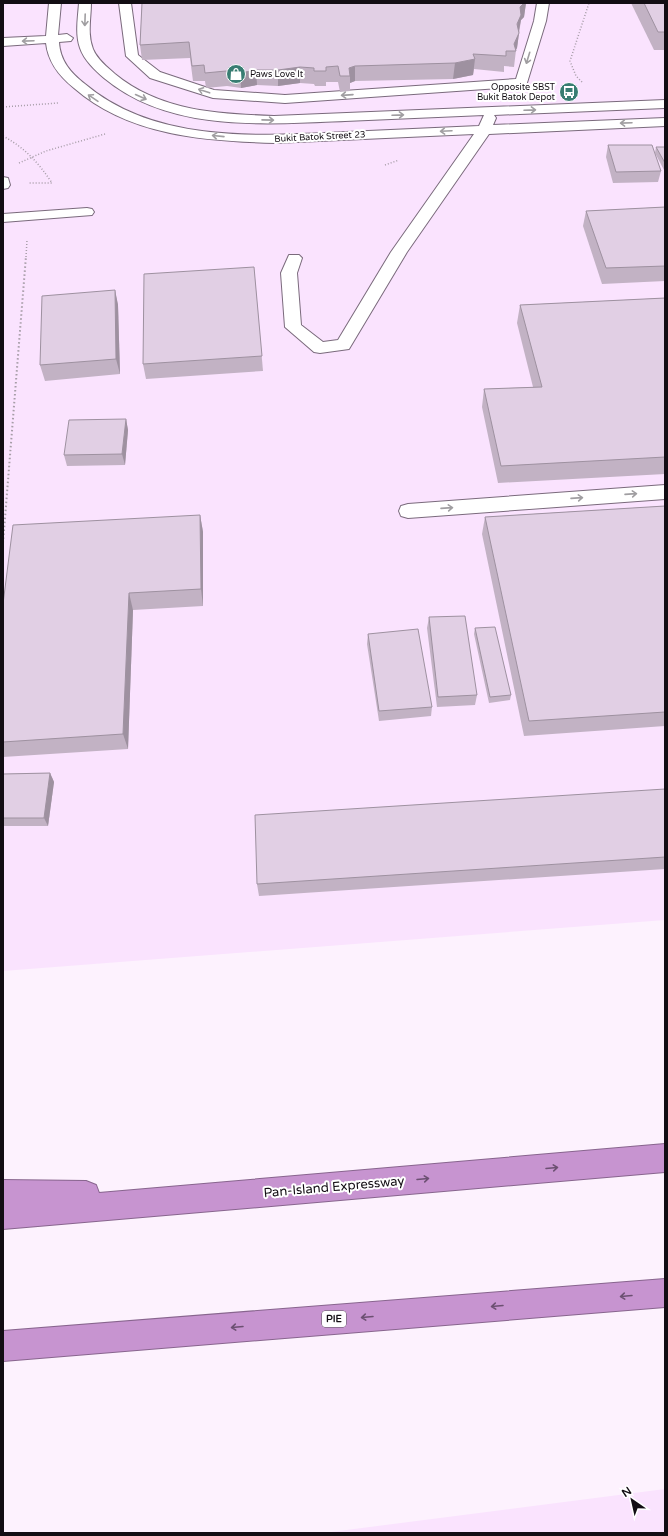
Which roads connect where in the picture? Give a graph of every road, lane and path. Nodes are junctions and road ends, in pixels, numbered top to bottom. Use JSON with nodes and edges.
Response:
{"nodes":[{"id":1,"x":55,"y":3,"type":"edge"},
{"id":2,"x":85,"y":3,"type":"edge"},
{"id":3,"x":125,"y":3,"type":"edge"},
{"id":4,"x":543,"y":3,"type":"edge"},
{"id":5,"x":589,"y":3,"type":"edge"},
{"id":6,"x":84,"y":37,"type":"junction"},
{"id":7,"x":52,"y":40,"type":"junction"},
{"id":8,"x":3,"y":42,"type":"edge"},
{"id":9,"x":60,"y":103,"type":"dead end"},
{"id":10,"x":665,"y":104,"type":"edge"},
{"id":11,"x":3,"y":107,"type":"edge"},
{"id":12,"x":609,"y":107,"type":"junction"},
{"id":13,"x":491,"y":111,"type":"junction"},
{"id":14,"x":665,"y":122,"type":"edge"},
{"id":15,"x":485,"y":129,"type":"junction"},
{"id":16,"x":111,"y":132,"type":"dead end"},
{"id":17,"x":3,"y":136,"type":"edge"},
{"id":18,"x":34,"y":155,"type":"junction"},
{"id":19,"x":16,"y":165,"type":"dead end"},
{"id":20,"x":3,"y":181,"type":"edge"},
{"id":21,"x":3,"y":185,"type":"edge"},
{"id":22,"x":87,"y":212,"type":"dead end"},
{"id":23,"x":29,"y":216,"type":"junction"},
{"id":24,"x":3,"y":218,"type":"edge"},
{"id":25,"x":294,"y":258,"type":"dead end"},
{"id":26,"x":665,"y":492,"type":"edge"},
{"id":27,"x":408,"y":511,"type":"dead end"},
{"id":28,"x":3,"y":543,"type":"edge"},
{"id":29,"x":665,"y":1158,"type":"edge"},
{"id":30,"x":3,"y":1194,"type":"edge"},
{"id":31,"x":216,"y":1197,"type":"junction"},
{"id":32,"x":3,"y":1215,"type":"edge"},
{"id":33,"x":665,"y":1293,"type":"edge"},
{"id":34,"x":3,"y":1346,"type":"edge"}],
"edges":[{"from":1,"to":7,"type":"street","name":"Bukit Batok Street 23"},
{"from":2,"to":6,"type":"street","name":"Bukit Batok Street 23","one_way":true},
{"from":4,"to":3,"type":"street","one_way":true},
{"from":5,"to":12,"type":"path"},
{"from":6,"to":7,"type":"street"},
{"from":6,"to":13,"type":"street","name":"Bukit Batok Street 23","one_way":true},
{"from":7,"to":8,"type":"street","one_way":true},
{"from":15,"to":7,"type":"street","name":"Bukit Batok Street 23","one_way":true},
{"from":9,"to":11,"type":"path"},
{"from":10,"to":12,"type":"street","name":"Bukit Batok Street 23"},
{"from":13,"to":12,"type":"street","name":"Bukit Batok Street 23","one_way":true},
{"from":13,"to":15,"type":"street"},
{"from":14,"to":15,"type":"street","name":"Bukit Batok Street 23","one_way":true},
{"from":15,"to":25,"type":"street"},
{"from":16,"to":18,"type":"path"},
{"from":17,"to":18,"type":"path"},
{"from":18,"to":19,"type":"path"},
{"from":18,"to":23,"type":"path"},
{"from":20,"to":21,"type":"street"},
{"from":22,"to":23,"type":"street"},
{"from":23,"to":24,"type":"street"},
{"from":23,"to":28,"type":"path"},
{"from":27,"to":26,"type":"street","one_way":true},
{"from":31,"to":29,"type":"highway","name":"Pan-Island Expressway","one_way":true},
{"from":30,"to":31,"type":"highway"},
{"from":31,"to":32,"type":"highway","name":"Pan-Island Expressway"},
{"from":33,"to":34,"type":"highway","number":"PIE","one_way":true}]}
